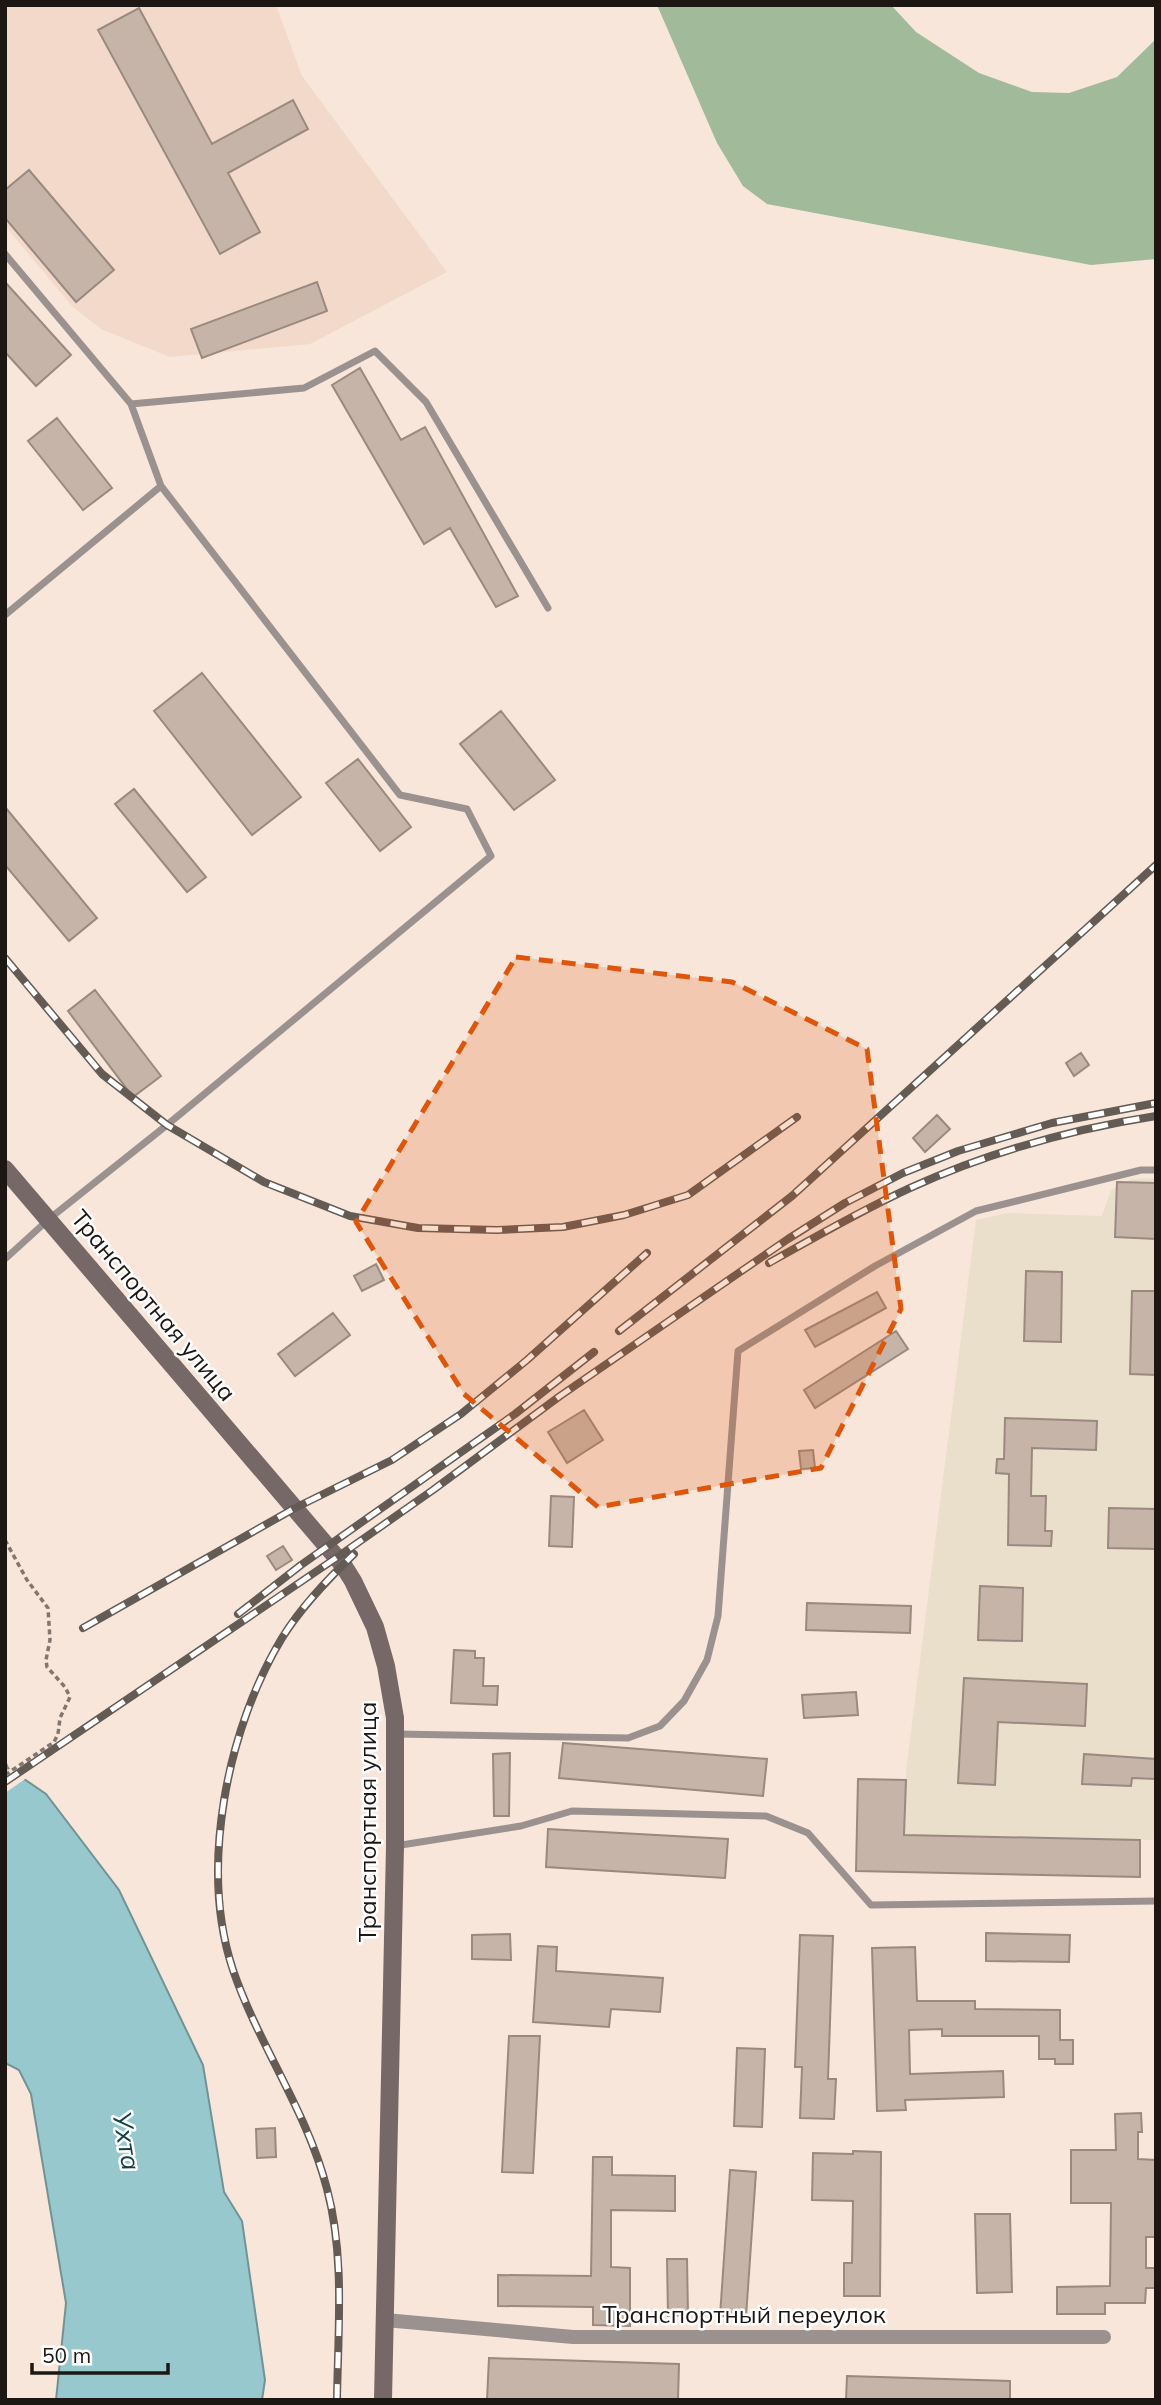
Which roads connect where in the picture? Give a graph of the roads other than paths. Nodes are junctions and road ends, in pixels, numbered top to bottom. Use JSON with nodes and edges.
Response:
{"nodes":[{"id":1,"x":5,"y":254,"type":"edge"},
{"id":2,"x":131,"y":404,"type":"junction"},
{"id":3,"x":161,"y":486,"type":"junction"},
{"id":4,"x":548,"y":608,"type":"dead end"},
{"id":5,"x":5,"y":615,"type":"edge"},
{"id":6,"x":5,"y":1169,"type":"edge"},
{"id":7,"x":1156,"y":1170,"type":"edge"},
{"id":8,"x":49,"y":1219,"type":"junction"},
{"id":9,"x":5,"y":1259,"type":"edge"},
{"id":10,"x":395,"y":1734,"type":"junction"},
{"id":11,"x":395,"y":1846,"type":"junction"},
{"id":12,"x":1156,"y":1901,"type":"edge"},
{"id":13,"x":385,"y":2320,"type":"junction"},
{"id":14,"x":1104,"y":2337,"type":"dead end"},
{"id":15,"x":383,"y":2400,"type":"edge"}],
"edges":[{"from":1,"to":2,"type":"lane"},
{"from":2,"to":3,"type":"lane"},
{"from":2,"to":4,"type":"lane"},
{"from":3,"to":5,"type":"lane"},
{"from":3,"to":8,"type":"lane"},
{"from":6,"to":8,"type":"street","name":"Транспортная улица"},
{"from":7,"to":10,"type":"lane"},
{"from":8,"to":9,"type":"lane"},
{"from":8,"to":10,"type":"street","name":"Транспортная улица"},
{"from":10,"to":11,"type":"street","name":"Транспортная улица"},
{"from":11,"to":12,"type":"lane"},
{"from":11,"to":13,"type":"street","name":"Транспортная улица"},
{"from":13,"to":14,"type":"street","name":"Транспортный переулок"},
{"from":13,"to":15,"type":"street","name":"Транспортная улица"}]}
